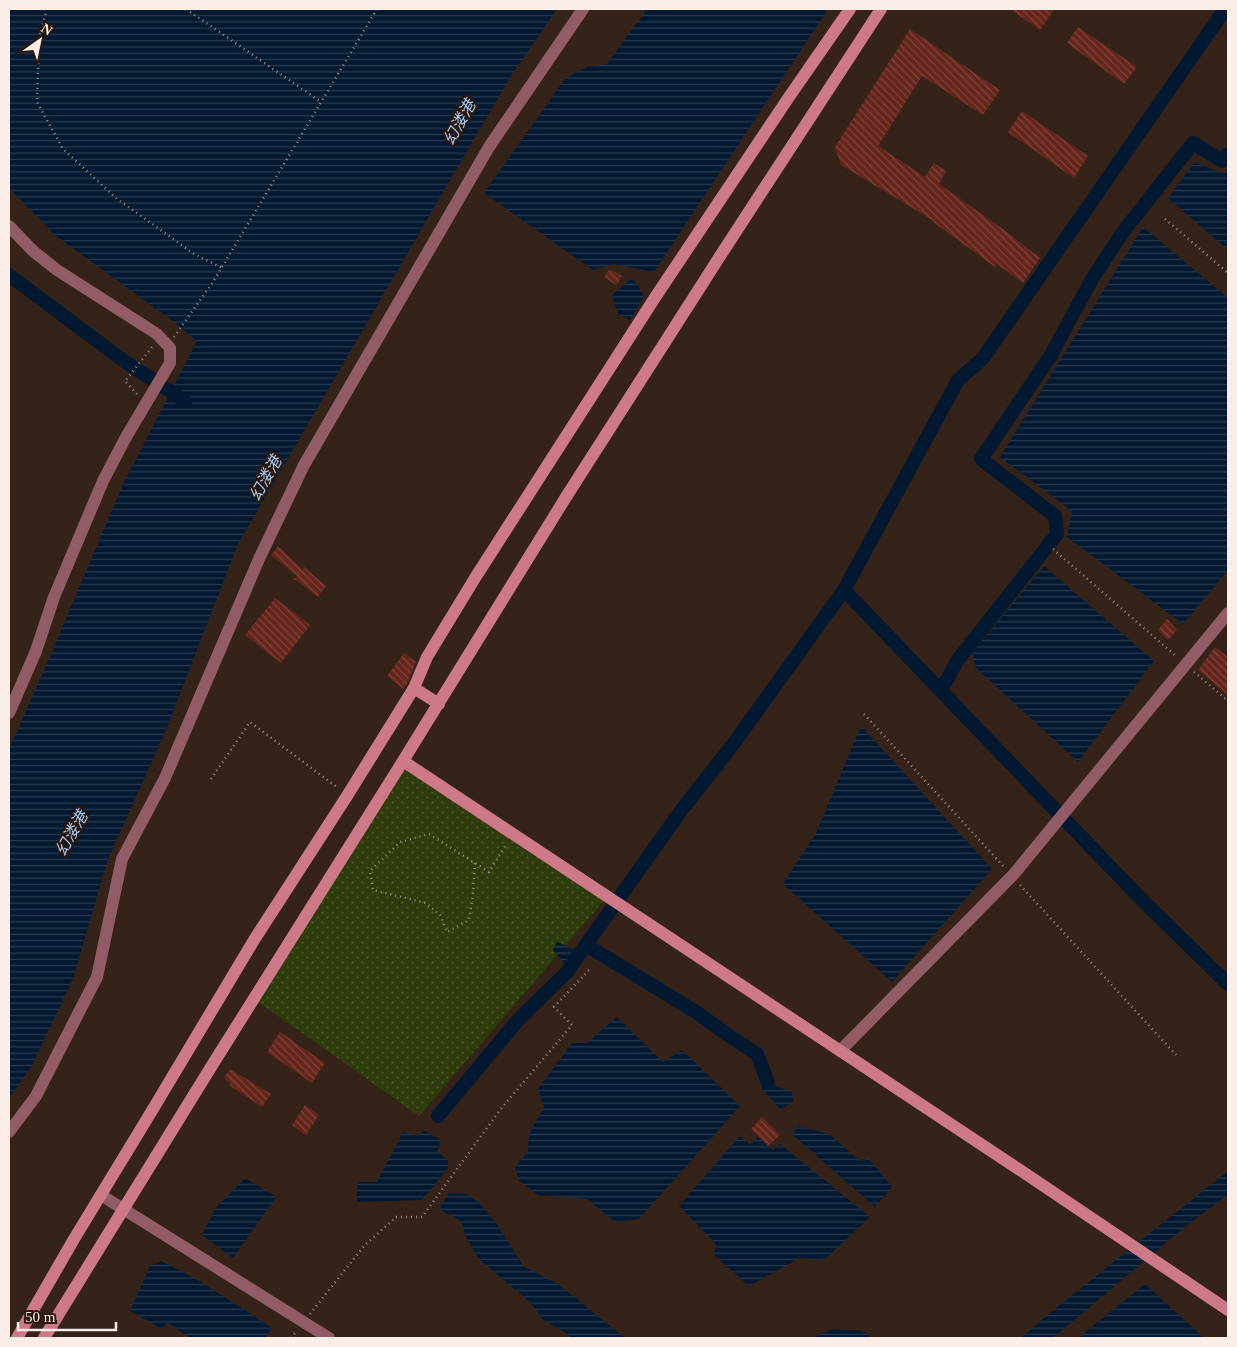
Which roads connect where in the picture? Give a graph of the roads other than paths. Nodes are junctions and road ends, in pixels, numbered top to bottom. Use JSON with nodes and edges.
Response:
{"nodes":[{"id":1,"x":583,"y":9,"type":"edge"},
{"id":2,"x":850,"y":9,"type":"edge"},
{"id":3,"x":881,"y":9,"type":"edge"},
{"id":4,"x":9,"y":226,"type":"edge"},
{"id":5,"x":1228,"y":613,"type":"edge"},
{"id":6,"x":414,"y":688,"type":"junction"},
{"id":7,"x":439,"y":704,"type":"junction"},
{"id":8,"x":9,"y":713,"type":"edge"},
{"id":9,"x":404,"y":761,"type":"junction"},
{"id":10,"x":840,"y":1051,"type":"junction"},
{"id":11,"x":9,"y":1132,"type":"edge"},
{"id":12,"x":101,"y":1195,"type":"junction"},
{"id":13,"x":124,"y":1208,"type":"junction"},
{"id":14,"x":1228,"y":1310,"type":"edge"},
{"id":15,"x":17,"y":1338,"type":"edge"},
{"id":16,"x":44,"y":1338,"type":"edge"},
{"id":17,"x":329,"y":1338,"type":"edge"}],
"edges":[{"from":1,"to":11,"type":"street"},
{"from":2,"to":6,"type":"main road"},
{"from":3,"to":7,"type":"main road"},
{"from":4,"to":8,"type":"street"},
{"from":5,"to":10,"type":"street"},
{"from":6,"to":7,"type":"main road"},
{"from":6,"to":12,"type":"main road"},
{"from":7,"to":9,"type":"main road"},
{"from":9,"to":10,"type":"main road"},
{"from":9,"to":13,"type":"main road"},
{"from":10,"to":14,"type":"main road"},
{"from":12,"to":13,"type":"street"},
{"from":12,"to":15,"type":"main road"},
{"from":13,"to":16,"type":"main road"},
{"from":13,"to":17,"type":"street"}]}
